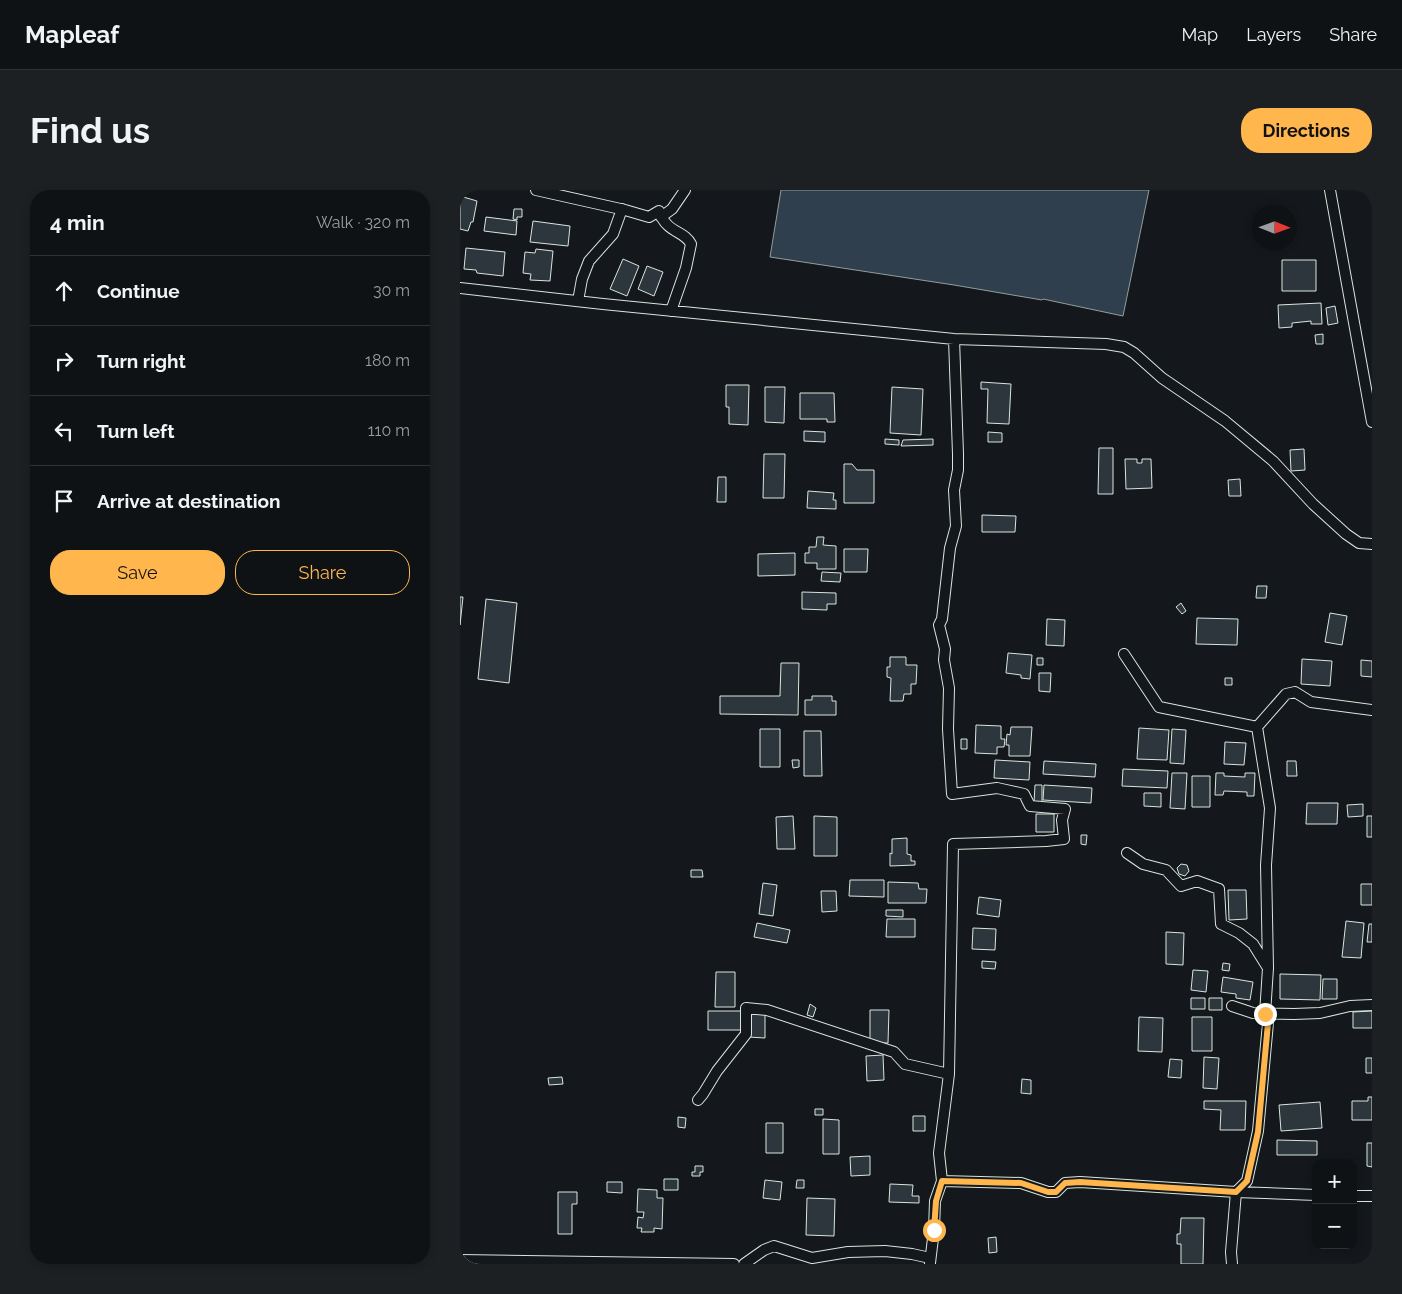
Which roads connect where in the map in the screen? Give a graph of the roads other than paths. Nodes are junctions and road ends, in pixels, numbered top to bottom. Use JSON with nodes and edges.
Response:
{"nodes":[{"id":1,"x":536,"y":190,"type":"edge"},
{"id":2,"x":685,"y":190,"type":"edge"},
{"id":3,"x":1330,"y":190,"type":"edge"},
{"id":4,"x":622,"y":209,"type":"junction"},
{"id":5,"x":661,"y":217,"type":"junction"},
{"id":6,"x":460,"y":288,"type":"edge"},
{"id":7,"x":578,"y":301,"type":"junction"},
{"id":8,"x":671,"y":311,"type":"junction"},
{"id":9,"x":954,"y":340,"type":"junction"},
{"id":10,"x":1372,"y":422,"type":"edge"},
{"id":11,"x":1372,"y":544,"type":"edge"},
{"id":12,"x":1124,"y":654,"type":"dead end"},
{"id":13,"x":1372,"y":710,"type":"edge"},
{"id":14,"x":1257,"y":727,"type":"junction"},
{"id":15,"x":1127,"y":853,"type":"dead end"},
{"id":16,"x":1268,"y":968,"type":"junction"},
{"id":17,"x":1372,"y":1005,"type":"edge"},
{"id":18,"x":1232,"y":1006,"type":"dead end"},
{"id":19,"x":1265,"y":1014,"type":"junction"},
{"id":20,"x":949,"y":1074,"type":"junction"},
{"id":21,"x":698,"y":1100,"type":"dead end"},
{"id":22,"x":942,"y":1181,"type":"junction"},
{"id":23,"x":1236,"y":1192,"type":"junction"},
{"id":24,"x":1312,"y":1195,"type":"edge"},
{"id":25,"x":1357,"y":1196,"type":"edge"},
{"id":26,"x":1372,"y":1196,"type":"edge"},
{"id":27,"x":460,"y":1260,"type":"edge"},
{"id":28,"x":930,"y":1261,"type":"edge"},
{"id":29,"x":734,"y":1264,"type":"edge"},
{"id":30,"x":744,"y":1264,"type":"edge"},
{"id":31,"x":1232,"y":1264,"type":"edge"}],
"edges":[{"from":1,"to":4,"type":"street"},
{"from":2,"to":5,"type":"street"},
{"from":3,"to":10,"type":"street"},
{"from":4,"to":5,"type":"street"},
{"from":4,"to":7,"type":"street"},
{"from":5,"to":8,"type":"street"},
{"from":6,"to":7,"type":"street"},
{"from":7,"to":8,"type":"street"},
{"from":8,"to":9,"type":"street"},
{"from":9,"to":11,"type":"street"},
{"from":9,"to":20,"type":"street"},
{"from":12,"to":14,"type":"street"},
{"from":13,"to":14,"type":"street"},
{"from":14,"to":16,"type":"street"},
{"from":15,"to":16,"type":"street"},
{"from":16,"to":19,"type":"street"},
{"from":17,"to":19,"type":"street"},
{"from":18,"to":19,"type":"street"},
{"from":19,"to":23,"type":"street"},
{"from":20,"to":21,"type":"street"},
{"from":20,"to":22,"type":"street"},
{"from":22,"to":23,"type":"street"},
{"from":22,"to":28,"type":"street"},
{"from":23,"to":24,"type":"street"},
{"from":23,"to":31,"type":"street"},
{"from":25,"to":26,"type":"street"},
{"from":27,"to":29,"type":"street"},
{"from":28,"to":30,"type":"street"}]}
